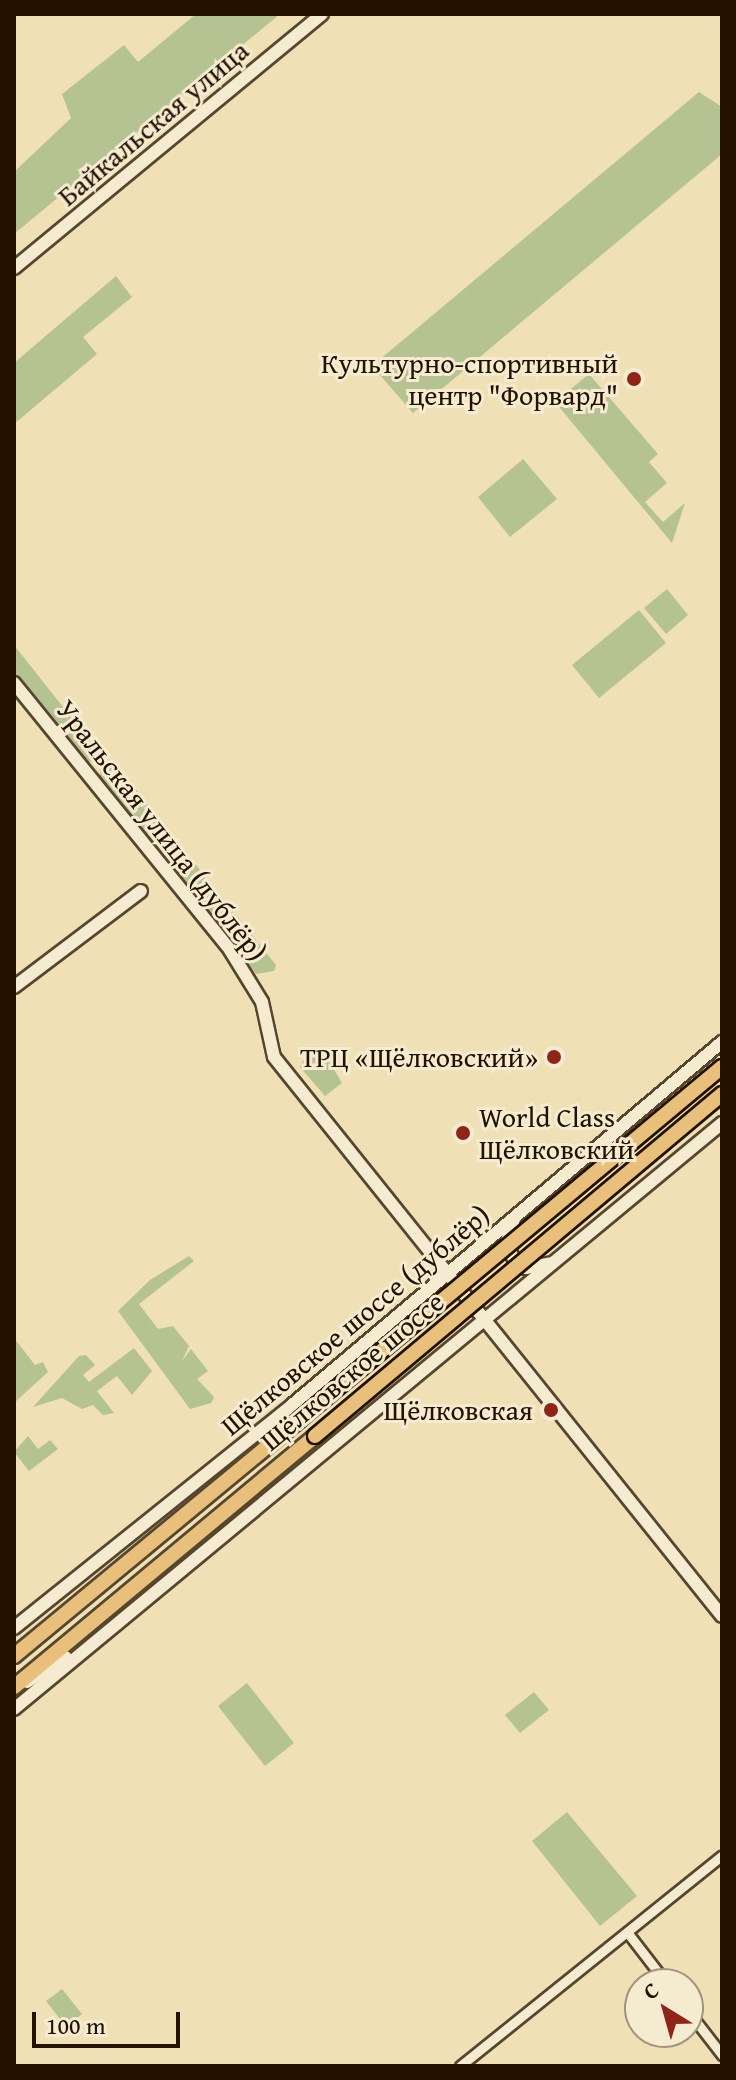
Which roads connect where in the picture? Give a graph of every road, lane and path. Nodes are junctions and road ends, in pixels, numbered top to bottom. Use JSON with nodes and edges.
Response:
{"nodes":[{"id":1,"x":322,"y":14,"type":"edge"},
{"id":2,"x":14,"y":268,"type":"edge"},
{"id":3,"x":14,"y":683,"type":"edge"},
{"id":4,"x":141,"y":891,"type":"dead end"},
{"id":5,"x":14,"y":987,"type":"edge"},
{"id":6,"x":722,"y":1042,"type":"edge"},
{"id":7,"x":722,"y":1067,"type":"edge"},
{"id":8,"x":722,"y":1094,"type":"edge"},
{"id":9,"x":722,"y":1123,"type":"edge"},
{"id":10,"x":516,"y":1217,"type":"junction"},
{"id":11,"x":557,"y":1261,"type":"junction"},
{"id":12,"x":448,"y":1273,"type":"junction"},
{"id":13,"x":486,"y":1320,"type":"junction"},
{"id":14,"x":722,"y":1616,"type":"edge"},
{"id":15,"x":115,"y":1625,"type":"junction"},
{"id":16,"x":14,"y":1628,"type":"edge"},
{"id":17,"x":14,"y":1656,"type":"edge"},
{"id":18,"x":14,"y":1689,"type":"edge"},
{"id":19,"x":14,"y":1709,"type":"edge"},
{"id":20,"x":722,"y":1855,"type":"edge"},
{"id":21,"x":627,"y":1932,"type":"junction"},
{"id":22,"x":655,"y":1968,"type":"edge"},
{"id":23,"x":704,"y":2032,"type":"edge"},
{"id":24,"x":722,"y":2055,"type":"edge"},
{"id":25,"x":460,"y":2066,"type":"edge"}],
"edges":[{"from":1,"to":2,"type":"main road","name":"Байкальская улица"},
{"from":3,"to":12,"type":"main road","name":"Уральская улица (дублёр)"},
{"from":4,"to":5,"type":"main road"},
{"from":6,"to":10,"type":"main road","name":"Щёлковское шоссе (дублёр)"},
{"from":7,"to":17,"type":"main road","name":"Щёлковское шоссе","bridge":true},
{"from":8,"to":18,"type":"main road","name":"Щёлковское шоссе","bridge":true},
{"from":9,"to":11,"type":"main road"},
{"from":10,"to":11,"type":"main road"},
{"from":10,"to":12,"type":"main road","name":"Щёлковское шоссе (дублёр)"},
{"from":11,"to":13,"type":"main road"},
{"from":12,"to":13,"type":"main road"},
{"from":12,"to":16,"type":"main road","name":"Щёлковское шоссе (дублёр)"},
{"from":13,"to":14,"type":"main road"},
{"from":13,"to":15,"type":"main road"},
{"from":15,"to":18,"type":"main road"},
{"from":15,"to":19,"type":"main road"},
{"from":20,"to":21,"type":"street"},
{"from":21,"to":22,"type":"street"},
{"from":21,"to":25,"type":"street"},
{"from":23,"to":24,"type":"street"}]}
